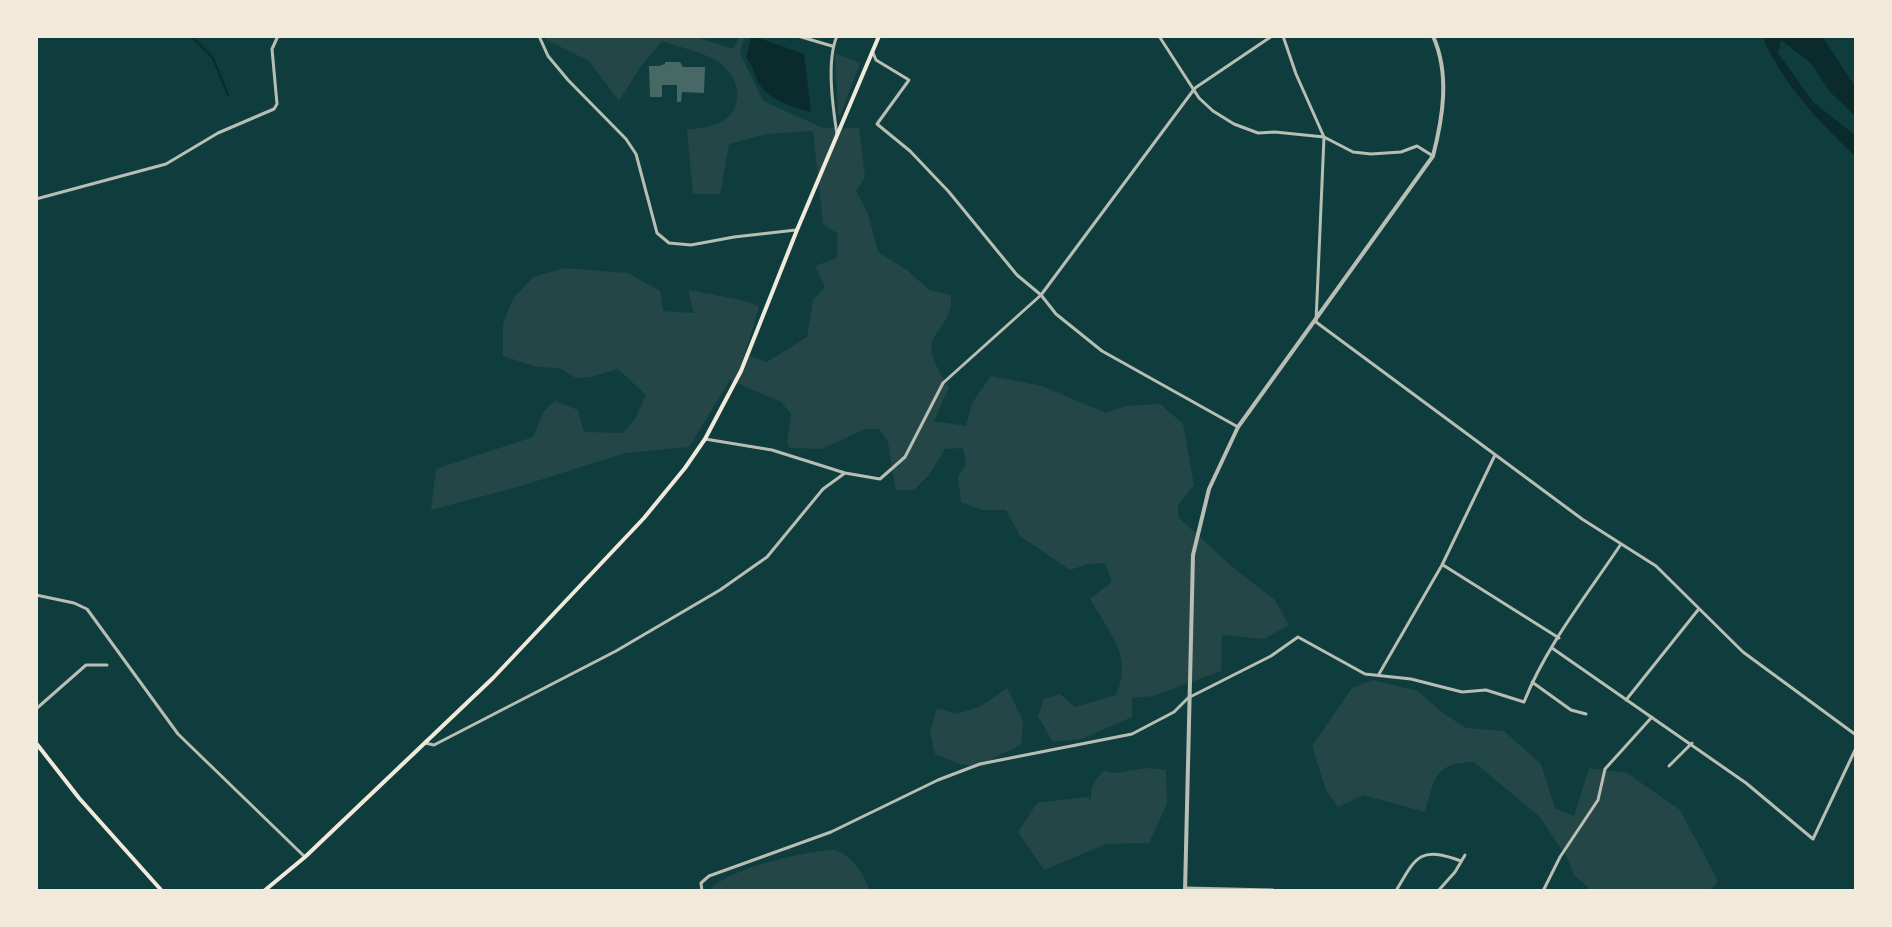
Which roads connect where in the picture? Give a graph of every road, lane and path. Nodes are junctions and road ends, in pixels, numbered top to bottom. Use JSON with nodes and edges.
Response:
{"nodes":[{"id":1,"x":278,"y":36,"type":"edge"},
{"id":2,"x":539,"y":36,"type":"edge"},
{"id":3,"x":798,"y":36,"type":"edge"},
{"id":4,"x":837,"y":36,"type":"edge"},
{"id":5,"x":879,"y":36,"type":"edge"},
{"id":6,"x":1159,"y":36,"type":"edge"},
{"id":7,"x":1272,"y":36,"type":"edge"},
{"id":8,"x":1283,"y":36,"type":"edge"},
{"id":9,"x":1433,"y":36,"type":"edge"},
{"id":10,"x":832,"y":46,"type":"junction"},
{"id":11,"x":873,"y":53,"type":"junction"},
{"id":12,"x":1195,"y":88,"type":"junction"},
{"id":13,"x":838,"y":137,"type":"junction"},
{"id":14,"x":1324,"y":137,"type":"junction"},
{"id":15,"x":1433,"y":156,"type":"junction"},
{"id":16,"x":36,"y":199,"type":"edge"},
{"id":17,"x":797,"y":230,"type":"junction"},
{"id":18,"x":1041,"y":295,"type":"junction"},
{"id":19,"x":1316,"y":322,"type":"junction"},
{"id":20,"x":1238,"y":427,"type":"junction"},
{"id":21,"x":705,"y":439,"type":"junction"},
{"id":22,"x":1495,"y":455,"type":"junction"},
{"id":23,"x":845,"y":473,"type":"junction"},
{"id":24,"x":1621,"y":544,"type":"junction"},
{"id":25,"x":1442,"y":565,"type":"junction"},
{"id":26,"x":36,"y":595,"type":"edge"},
{"id":27,"x":1698,"y":610,"type":"junction"},
{"id":28,"x":1559,"y":638,"type":"junction"},
{"id":29,"x":1552,"y":648,"type":"junction"},
{"id":30,"x":107,"y":665,"type":"dead end"},
{"id":31,"x":1378,"y":676,"type":"junction"},
{"id":32,"x":1532,"y":682,"type":"junction"},
{"id":33,"x":1188,"y":698,"type":"junction"},
{"id":34,"x":1626,"y":700,"type":"junction"},
{"id":35,"x":36,"y":709,"type":"edge"},
{"id":36,"x":1586,"y":714,"type":"dead end"},
{"id":37,"x":1652,"y":717,"type":"junction"},
{"id":38,"x":1856,"y":735,"type":"edge"},
{"id":39,"x":36,"y":743,"type":"edge"},
{"id":40,"x":425,"y":743,"type":"junction"},
{"id":41,"x":1692,"y":743,"type":"junction"},
{"id":42,"x":1856,"y":748,"type":"edge"},
{"id":43,"x":1669,"y":766,"type":"dead end"},
{"id":44,"x":1465,"y":855,"type":"dead end"},
{"id":45,"x":305,"y":857,"type":"junction"},
{"id":46,"x":1461,"y":861,"type":"junction"},
{"id":47,"x":1185,"y":889,"type":"edge"},
{"id":48,"x":1249,"y":890,"type":"edge"},
{"id":49,"x":1273,"y":890,"type":"edge"},
{"id":50,"x":162,"y":891,"type":"edge"},
{"id":51,"x":264,"y":891,"type":"edge"},
{"id":52,"x":702,"y":891,"type":"edge"},
{"id":53,"x":1396,"y":891,"type":"edge"},
{"id":54,"x":1438,"y":891,"type":"edge"},
{"id":55,"x":1543,"y":891,"type":"edge"}],
"edges":[{"from":1,"to":16,"type":"street"},
{"from":2,"to":17,"type":"street"},
{"from":3,"to":10,"type":"street"},
{"from":4,"to":10,"type":"street"},
{"from":5,"to":11,"type":"main road"},
{"from":6,"to":12,"type":"street"},
{"from":7,"to":12,"type":"street"},
{"from":8,"to":14,"type":"street"},
{"from":9,"to":15,"type":"street"},
{"from":10,"to":13,"type":"street"},
{"from":11,"to":13,"type":"main road"},
{"from":11,"to":18,"type":"street"},
{"from":12,"to":14,"type":"street"},
{"from":12,"to":18,"type":"street"},
{"from":13,"to":17,"type":"main road"},
{"from":14,"to":15,"type":"street"},
{"from":14,"to":19,"type":"street"},
{"from":15,"to":19,"type":"street"},
{"from":17,"to":21,"type":"main road"},
{"from":18,"to":20,"type":"street"},
{"from":18,"to":23,"type":"street"},
{"from":19,"to":20,"type":"street"},
{"from":19,"to":22,"type":"street"},
{"from":20,"to":33,"type":"street"},
{"from":21,"to":23,"type":"street"},
{"from":21,"to":40,"type":"main road"},
{"from":22,"to":24,"type":"street"},
{"from":22,"to":25,"type":"street"},
{"from":23,"to":40,"type":"street"},
{"from":24,"to":27,"type":"street"},
{"from":24,"to":28,"type":"street"},
{"from":25,"to":28,"type":"street"},
{"from":25,"to":31,"type":"street"},
{"from":26,"to":45,"type":"street"},
{"from":27,"to":34,"type":"street"},
{"from":27,"to":38,"type":"street"},
{"from":28,"to":29,"type":"street"},
{"from":29,"to":32,"type":"street"},
{"from":29,"to":34,"type":"street"},
{"from":30,"to":35,"type":"street"},
{"from":31,"to":32,"type":"street"},
{"from":31,"to":33,"type":"street"},
{"from":32,"to":36,"type":"street"},
{"from":33,"to":47,"type":"street"},
{"from":33,"to":52,"type":"street"},
{"from":34,"to":37,"type":"street"},
{"from":37,"to":41,"type":"street"},
{"from":37,"to":55,"type":"street"},
{"from":39,"to":50,"type":"main road"},
{"from":40,"to":45,"type":"main road"},
{"from":41,"to":42,"type":"street"},
{"from":41,"to":43,"type":"street"},
{"from":44,"to":46,"type":"street"},
{"from":45,"to":51,"type":"main road"},
{"from":46,"to":53,"type":"street"},
{"from":46,"to":54,"type":"street"},
{"from":47,"to":48,"type":"street"},
{"from":48,"to":49,"type":"street"}]}
